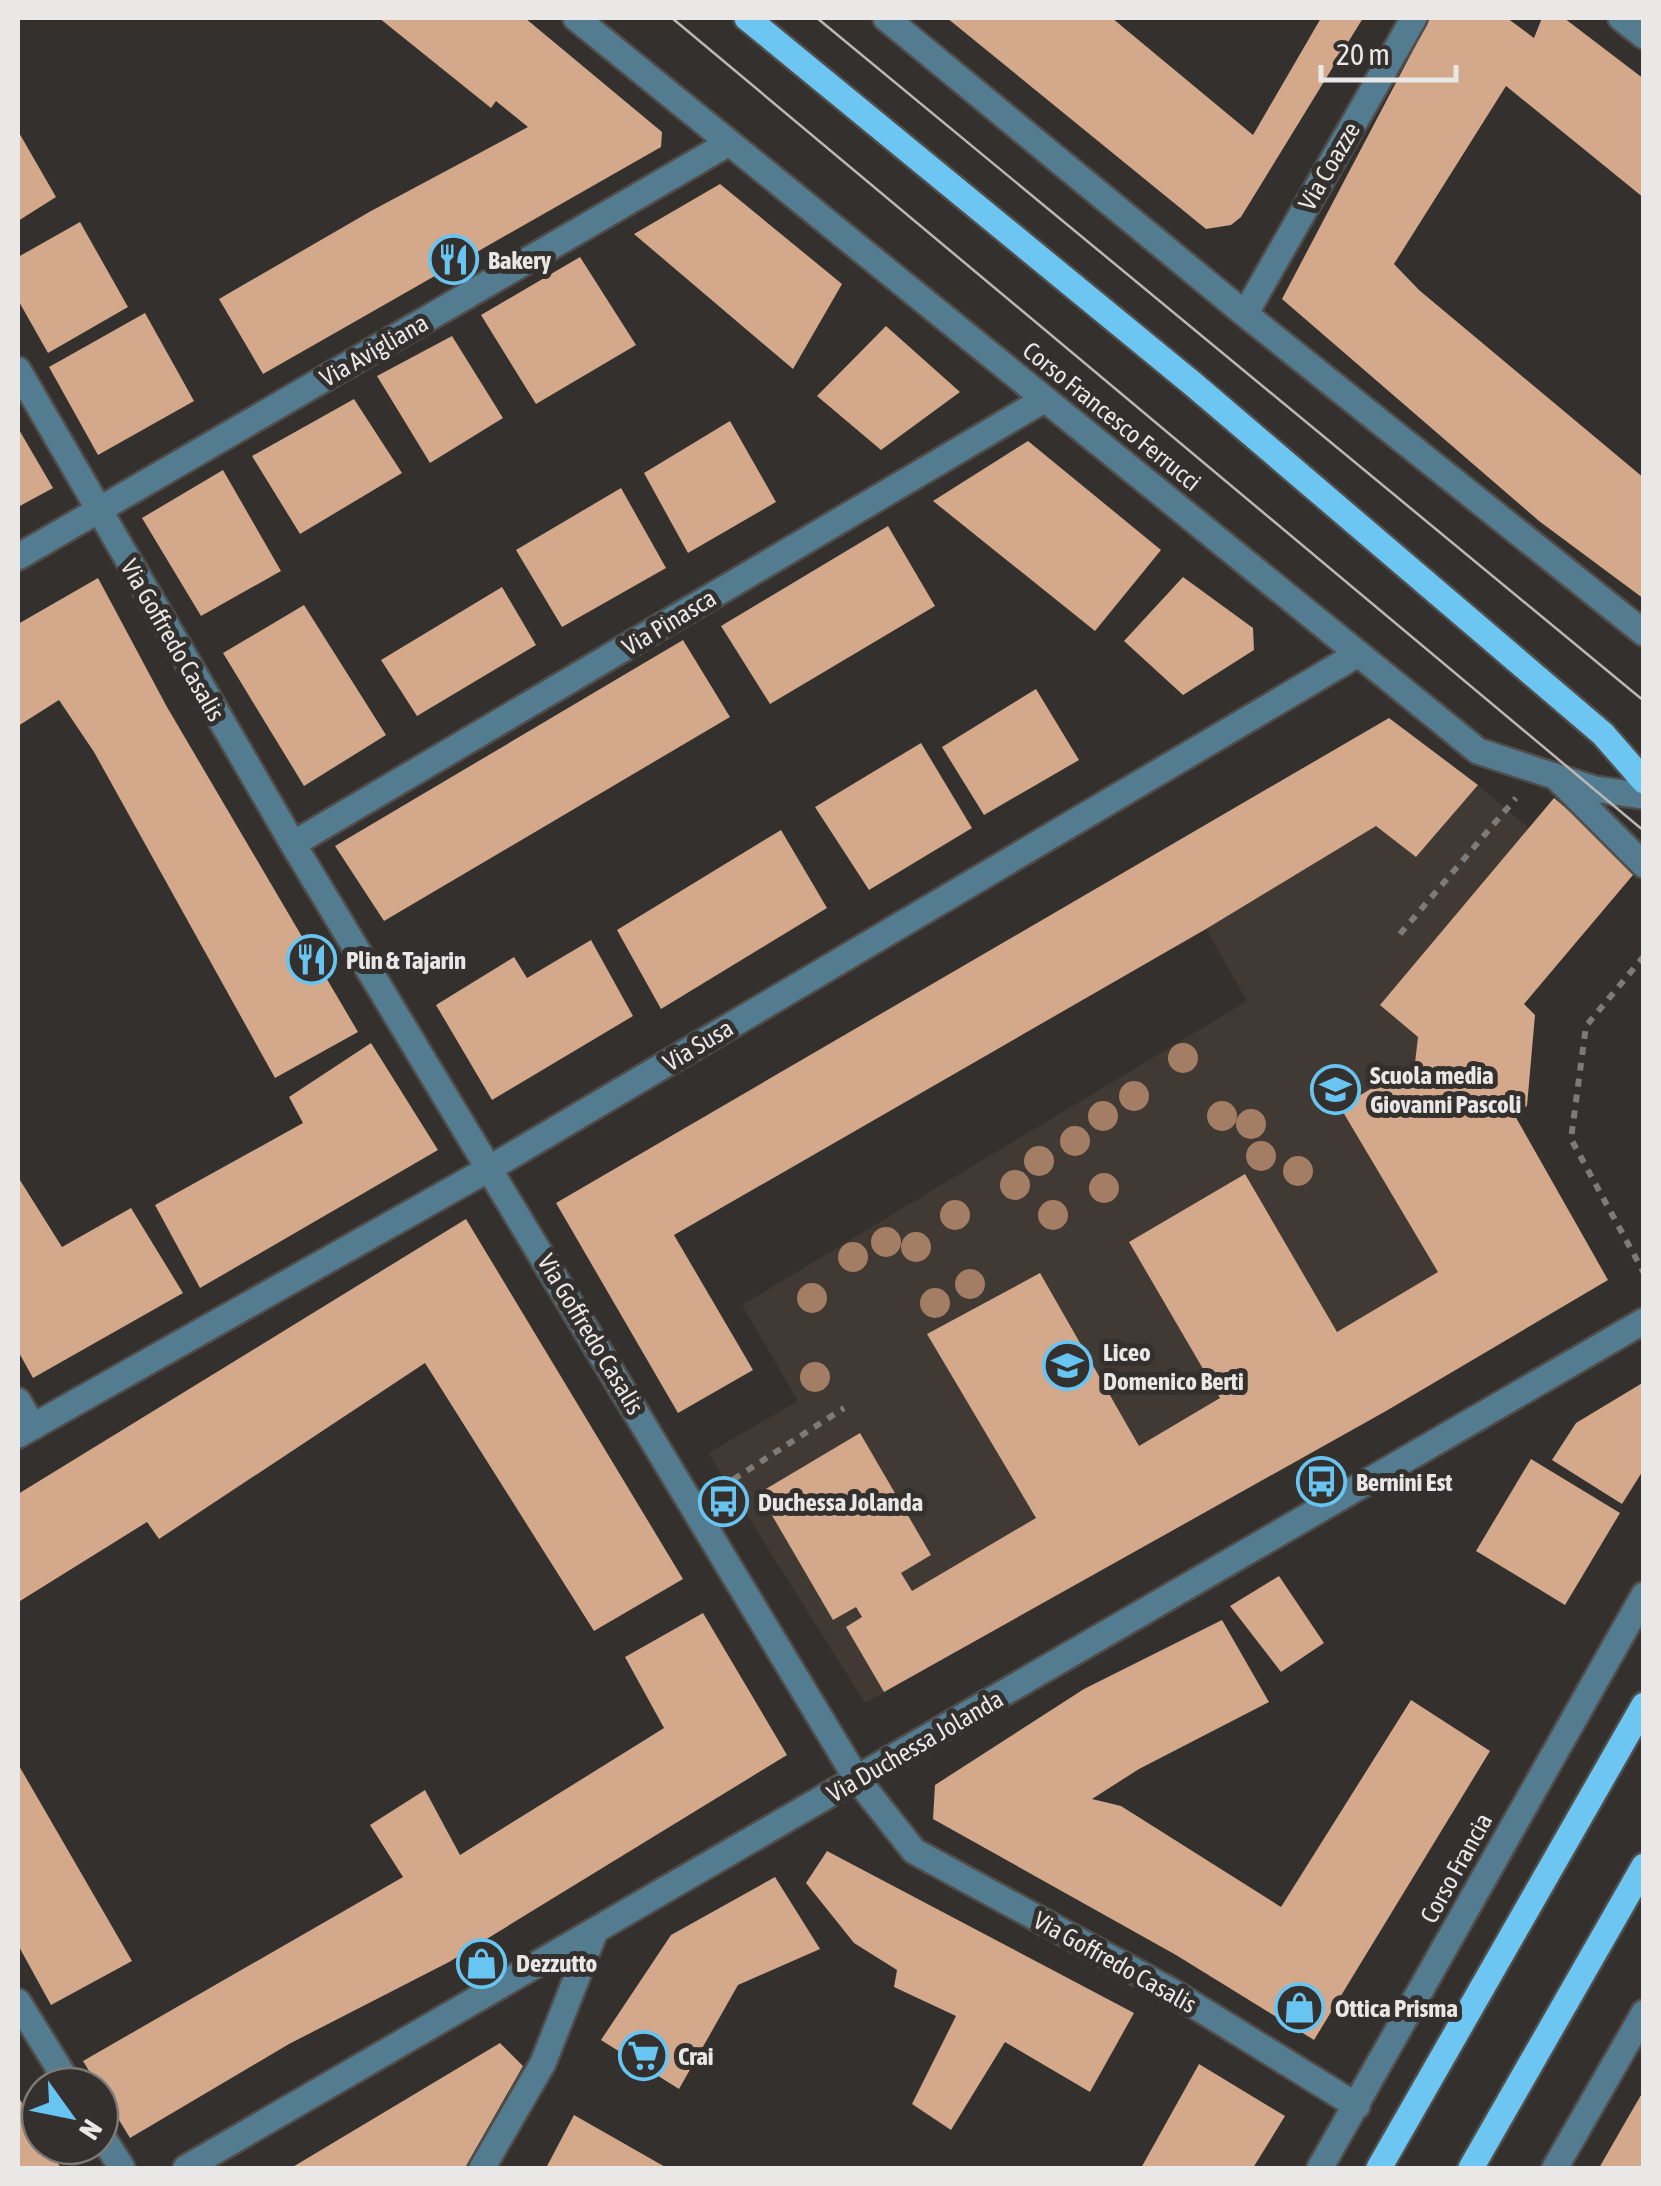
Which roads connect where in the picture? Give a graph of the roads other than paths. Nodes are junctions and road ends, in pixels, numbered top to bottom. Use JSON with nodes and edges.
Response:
{"nodes":[{"id":1,"x":576,"y":18,"type":"edge"},
{"id":2,"x":746,"y":18,"type":"edge"},
{"id":3,"x":886,"y":18,"type":"edge"},
{"id":4,"x":1414,"y":18,"type":"edge"},
{"id":5,"x":1621,"y":18,"type":"edge"},
{"id":6,"x":1644,"y":36,"type":"edge"},
{"id":7,"x":729,"y":142,"type":"junction"},
{"id":8,"x":1244,"y":314,"type":"junction"},
{"id":9,"x":18,"y":370,"type":"edge"},
{"id":10,"x":1044,"y":400,"type":"junction"},
{"id":11,"x":98,"y":511,"type":"junction"},
{"id":12,"x":18,"y":557,"type":"edge"},
{"id":13,"x":1644,"y":634,"type":"edge"},
{"id":14,"x":1358,"y":654,"type":"junction"},
{"id":15,"x":1603,"y":734,"type":"junction"},
{"id":16,"x":1644,"y":753,"type":"edge"},
{"id":17,"x":1547,"y":773,"type":"junction"},
{"id":18,"x":1644,"y":782,"type":"edge"},
{"id":19,"x":1644,"y":796,"type":"edge"},
{"id":20,"x":293,"y":844,"type":"junction"},
{"id":21,"x":1644,"y":865,"type":"edge"},
{"id":22,"x":492,"y":1167,"type":"junction"},
{"id":23,"x":1644,"y":1321,"type":"edge"},
{"id":24,"x":18,"y":1401,"type":"edge"},
{"id":25,"x":25,"y":1431,"type":"edge"},
{"id":26,"x":1644,"y":1595,"type":"edge"},
{"id":27,"x":1644,"y":1705,"type":"edge"},
{"id":28,"x":857,"y":1779,"type":"junction"},
{"id":29,"x":1644,"y":1866,"type":"edge"},
{"id":30,"x":594,"y":1934,"type":"junction"},
{"id":31,"x":18,"y":2002,"type":"edge"},
{"id":32,"x":1644,"y":2014,"type":"edge"},
{"id":33,"x":58,"y":2066,"type":"edge"},
{"id":34,"x":1357,"y":2106,"type":"junction"},
{"id":35,"x":186,"y":2168,"type":"edge"},
{"id":36,"x":482,"y":2168,"type":"edge"},
{"id":37,"x":1320,"y":2168,"type":"edge"},
{"id":38,"x":1380,"y":2168,"type":"edge"},
{"id":39,"x":1471,"y":2168,"type":"edge"},
{"id":40,"x":1555,"y":2168,"type":"edge"}],
"edges":[{"from":1,"to":7,"type":"street","name":"Corso Francesco Ferrucci"},
{"from":2,"to":15,"type":"main road"},
{"from":3,"to":8,"type":"street"},
{"from":4,"to":8,"type":"street","name":"Via Coazze"},
{"from":5,"to":6,"type":"street"},
{"from":7,"to":10,"type":"street","name":"Corso Francesco Ferrucci"},
{"from":7,"to":11,"type":"street","name":"Via Avigliana"},
{"from":8,"to":13,"type":"street"},
{"from":9,"to":11,"type":"street","name":"Via Goffredo Casalis"},
{"from":10,"to":14,"type":"street","name":"Corso Francesco Ferrucci"},
{"from":10,"to":20,"type":"street","name":"Via Pinasca"},
{"from":11,"to":12,"type":"street","name":"Via Avigliana"},
{"from":11,"to":20,"type":"street","name":"Via Goffredo Casalis"},
{"from":14,"to":17,"type":"street","name":"Corso Francesco Ferrucci"},
{"from":14,"to":22,"type":"street","name":"Via Susa"},
{"from":15,"to":16,"type":"main road"},
{"from":15,"to":18,"type":"main road"},
{"from":17,"to":19,"type":"street","name":"Corso Francesco Ferrucci"},
{"from":17,"to":21,"type":"street"},
{"from":20,"to":22,"type":"street","name":"Via Goffredo Casalis"},
{"from":22,"to":25,"type":"street","name":"Via Susa"},
{"from":22,"to":28,"type":"street","name":"Via Goffredo Casalis"},
{"from":23,"to":28,"type":"street","name":"Via Duchessa Jolanda"},
{"from":24,"to":25,"type":"street","name":"Via Susa"},
{"from":26,"to":34,"type":"street","name":"Corso Francia"},
{"from":27,"to":38,"type":"main road"},
{"from":28,"to":30,"type":"street","name":"Via Duchessa Jolanda"},
{"from":28,"to":34,"type":"street","name":"Via Goffredo Casalis"},
{"from":29,"to":39,"type":"main road"},
{"from":30,"to":35,"type":"street","name":"Via Duchessa Jolanda"},
{"from":30,"to":36,"type":"street"},
{"from":31,"to":33,"type":"street"},
{"from":32,"to":40,"type":"street"},
{"from":34,"to":37,"type":"street","name":"Corso Francia"}]}
